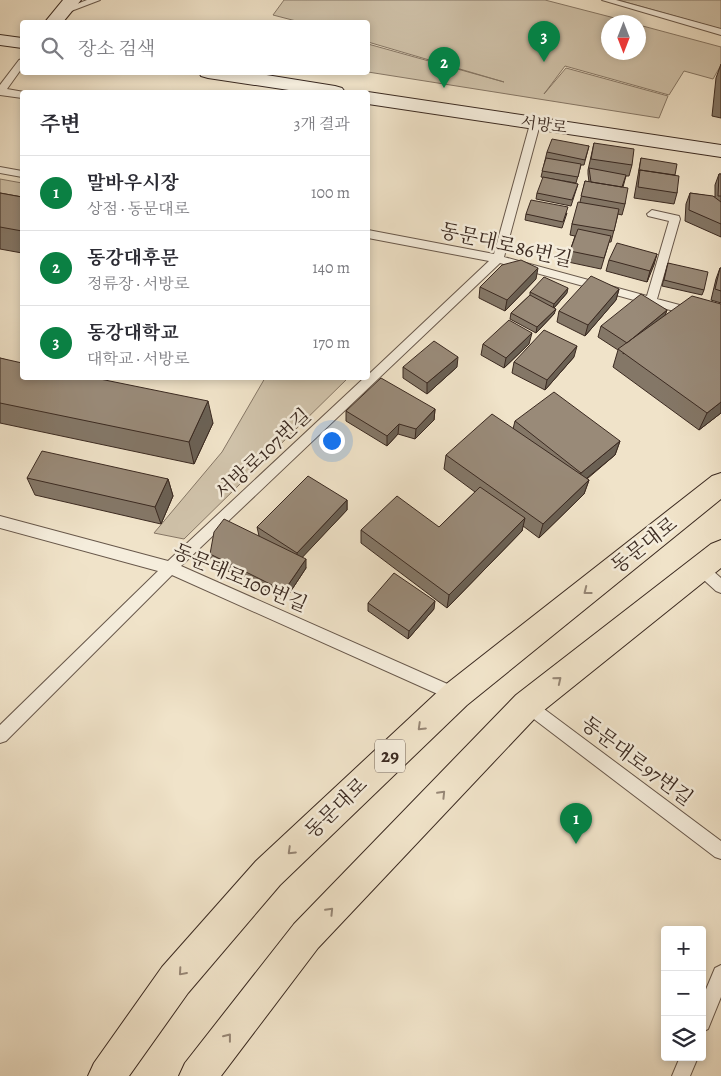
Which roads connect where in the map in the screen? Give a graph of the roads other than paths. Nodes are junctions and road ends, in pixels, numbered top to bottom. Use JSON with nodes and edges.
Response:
{"nodes":[{"id":1,"x":96,"y":0,"type":"edge"},
{"id":2,"x":606,"y":0,"type":"edge"},
{"id":3,"x":63,"y":11,"type":"edge"},
{"id":4,"x":721,"y":32,"type":"edge"},
{"id":5,"x":0,"y":40,"type":"edge"},
{"id":6,"x":20,"y":43,"type":"edge"},
{"id":7,"x":20,"y":65,"type":"edge"},
{"id":8,"x":227,"y":75,"type":"edge"},
{"id":9,"x":321,"y":90,"type":"edge"},
{"id":10,"x":0,"y":91,"type":"edge"},
{"id":11,"x":20,"y":95,"type":"edge"},
{"id":12,"x":370,"y":98,"type":"edge"},
{"id":13,"x":535,"y":124,"type":"junction"},
{"id":14,"x":721,"y":151,"type":"edge"},
{"id":15,"x":0,"y":170,"type":"edge"},
{"id":16,"x":20,"y":174,"type":"edge"},
{"id":17,"x":652,"y":214,"type":"dead end"},
{"id":18,"x":370,"y":234,"type":"edge"},
{"id":19,"x":498,"y":259,"type":"junction"},
{"id":20,"x":651,"y":301,"type":"junction"},
{"id":21,"x":721,"y":320,"type":"edge"},
{"id":22,"x":370,"y":380,"type":"edge"},
{"id":23,"x":370,"y":380,"type":"edge"},
{"id":24,"x":721,"y":484,"type":"edge"},
{"id":25,"x":0,"y":522,"type":"edge"},
{"id":26,"x":170,"y":568,"type":"junction"},
{"id":27,"x":714,"y":569,"type":"edge"},
{"id":28,"x":456,"y":695,"type":"junction"},
{"id":29,"x":527,"y":705,"type":"junction"},
{"id":30,"x":0,"y":736,"type":"edge"},
{"id":31,"x":721,"y":851,"type":"edge"},
{"id":32,"x":721,"y":974,"type":"edge"},
{"id":33,"x":704,"y":1016,"type":"edge"},
{"id":34,"x":688,"y":1061,"type":"edge"},
{"id":35,"x":107,"y":1076,"type":"edge"},
{"id":36,"x":198,"y":1076,"type":"edge"},
{"id":37,"x":682,"y":1076,"type":"edge"}],
"edges":[{"from":1,"to":3,"type":"lane"},
{"from":2,"to":4,"type":"lane"},
{"from":5,"to":6,"type":"main road"},
{"from":7,"to":10,"type":"lane"},
{"from":8,"to":9,"type":"main road"},
{"from":10,"to":11,"type":"lane"},
{"from":12,"to":13,"type":"main road","name":"서방로"},
{"from":13,"to":14,"type":"main road","name":"서방로"},
{"from":13,"to":19,"type":"lane"},
{"from":15,"to":16,"type":"lane"},
{"from":17,"to":20,"type":"lane"},
{"from":18,"to":19,"type":"lane","name":"동문대로86번길"},
{"from":19,"to":20,"type":"lane","name":"동문대로86번길"},
{"from":19,"to":23,"type":"lane","name":"서방로107번길"},
{"from":20,"to":21,"type":"lane","name":"동문대로86번길"},
{"from":22,"to":26,"type":"lane","name":"서방로107번길"},
{"from":24,"to":28,"type":"main road","name":"동문대로","number":"29","one_way":true},
{"from":25,"to":26,"type":"lane","name":"동문대로100번길"},
{"from":26,"to":28,"type":"lane","name":"동문대로100번길"},
{"from":26,"to":30,"type":"lane","name":"서방로107번길"},
{"from":29,"to":27,"type":"main road","one_way":true},
{"from":28,"to":35,"type":"main road","name":"동문대로","number":"29","one_way":true},
{"from":29,"to":31,"type":"lane","name":"동문대로97번길"},
{"from":36,"to":29,"type":"main road","one_way":true},
{"from":32,"to":33,"type":"lane"},
{"from":34,"to":37,"type":"lane"}]}
